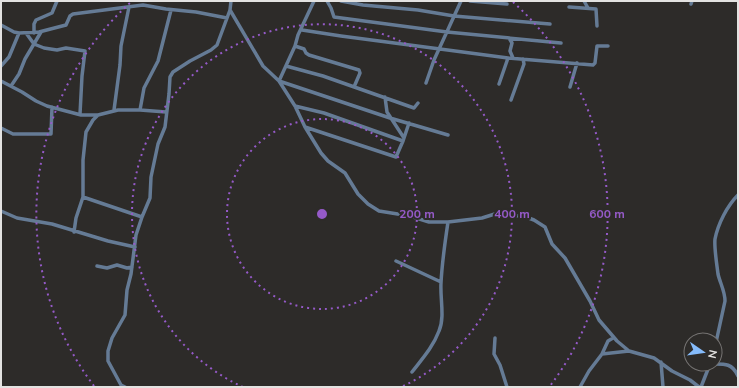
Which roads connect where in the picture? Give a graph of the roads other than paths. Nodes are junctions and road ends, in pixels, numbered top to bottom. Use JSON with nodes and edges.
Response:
{"nodes":[{"id":1,"x":57,"y":1,"type":"edge"},
{"id":2,"x":231,"y":1,"type":"edge"},
{"id":3,"x":314,"y":1,"type":"edge"},
{"id":4,"x":326,"y":1,"type":"edge"},
{"id":5,"x":341,"y":1,"type":"edge"},
{"id":6,"x":461,"y":1,"type":"edge"},
{"id":7,"x":470,"y":1,"type":"edge"},
{"id":8,"x":584,"y":1,"type":"edge"},
{"id":9,"x":507,"y":4,"type":"dead end"},
{"id":10,"x":129,"y":7,"type":"junction"},
{"id":11,"x":569,"y":8,"type":"dead end"},
{"id":12,"x":588,"y":8,"type":"junction"},
{"id":13,"x":171,"y":10,"type":"junction"},
{"id":14,"x":230,"y":10,"type":"junction"},
{"id":15,"x":454,"y":16,"type":"junction"},
{"id":16,"x":227,"y":18,"type":"junction"},
{"id":17,"x":550,"y":24,"type":"dead end"},
{"id":18,"x":1,"y":26,"type":"edge"},
{"id":19,"x":598,"y":26,"type":"dead end"},
{"id":20,"x":302,"y":30,"type":"junction"},
{"id":21,"x":41,"y":32,"type":"junction"},
{"id":22,"x":447,"y":32,"type":"junction"},
{"id":23,"x":19,"y":33,"type":"junction"},
{"id":24,"x":26,"y":33,"type":"junction"},
{"id":25,"x":34,"y":33,"type":"junction"},
{"id":26,"x":509,"y":38,"type":"junction"},
{"id":27,"x":34,"y":44,"type":"junction"},
{"id":28,"x":561,"y":44,"type":"dead end"},
{"id":29,"x":295,"y":46,"type":"junction"},
{"id":30,"x":608,"y":46,"type":"dead end"},
{"id":31,"x":440,"y":50,"type":"junction"},
{"id":32,"x":508,"y":58,"type":"junction"},
{"id":33,"x":513,"y":58,"type":"junction"},
{"id":34,"x":523,"y":59,"type":"junction"},
{"id":35,"x":577,"y":63,"type":"junction"},
{"id":36,"x":1,"y":66,"type":"edge"},
{"id":37,"x":286,"y":66,"type":"junction"},
{"id":38,"x":1,"y":81,"type":"edge"},
{"id":39,"x":279,"y":81,"type":"junction"},
{"id":40,"x":426,"y":83,"type":"dead end"},
{"id":41,"x":499,"y":84,"type":"dead end"},
{"id":42,"x":11,"y":86,"type":"junction"},
{"id":43,"x":354,"y":87,"type":"junction"},
{"id":44,"x":570,"y":87,"type":"dead end"},
{"id":45,"x":385,"y":97,"type":"junction"},
{"id":46,"x":511,"y":100,"type":"dead end"},
{"id":47,"x":418,"y":103,"type":"dead end"},
{"id":48,"x":295,"y":106,"type":"junction"},
{"id":49,"x":52,"y":107,"type":"junction"},
{"id":50,"x":114,"y":110,"type":"junction"},
{"id":51,"x":140,"y":110,"type":"junction"},
{"id":52,"x":166,"y":112,"type":"junction"},
{"id":53,"x":80,"y":114,"type":"junction"},
{"id":54,"x":98,"y":115,"type":"junction"},
{"id":55,"x":390,"y":118,"type":"junction"},
{"id":56,"x":409,"y":123,"type":"junction"},
{"id":57,"x":305,"y":127,"type":"junction"},
{"id":58,"x":1,"y":128,"type":"edge"},
{"id":59,"x":397,"y":129,"type":"junction"},
{"id":60,"x":448,"y":135,"type":"dead end"},
{"id":61,"x":396,"y":138,"type":"junction"},
{"id":62,"x":404,"y":139,"type":"junction"},
{"id":63,"x":738,"y":195,"type":"edge"},
{"id":64,"x":83,"y":197,"type":"junction"},
{"id":65,"x":1,"y":211,"type":"edge"},
{"id":66,"x":142,"y":217,"type":"junction"},
{"id":67,"x":448,"y":222,"type":"junction"},
{"id":68,"x":74,"y":232,"type":"junction"},
{"id":69,"x":135,"y":247,"type":"junction"},
{"id":70,"x":396,"y":261,"type":"dead end"},
{"id":71,"x":97,"y":266,"type":"dead end"},
{"id":72,"x":132,"y":267,"type":"junction"},
{"id":73,"x":441,"y":282,"type":"junction"},
{"id":74,"x":718,"y":332,"type":"edge"},
{"id":75,"x":495,"y":338,"type":"dead end"},
{"id":76,"x":613,"y":338,"type":"junction"},
{"id":77,"x":629,"y":351,"type":"junction"},
{"id":78,"x":602,"y":354,"type":"junction"},
{"id":79,"x":661,"y":362,"type":"junction"},
{"id":80,"x":723,"y":365,"type":"edge"},
{"id":81,"x":412,"y":372,"type":"dead end"},
{"id":82,"x":706,"y":372,"type":"edge"},
{"id":83,"x":738,"y":376,"type":"edge"},
{"id":84,"x":125,"y":387,"type":"edge"},
{"id":85,"x":507,"y":387,"type":"edge"},
{"id":86,"x":580,"y":387,"type":"edge"},
{"id":87,"x":663,"y":387,"type":"edge"},
{"id":88,"x":700,"y":387,"type":"edge"}],
"edges":[{"from":1,"to":25,"type":"street"},
{"from":2,"to":14,"type":"street"},
{"from":3,"to":20,"type":"street"},
{"from":4,"to":22,"type":"street"},
{"from":5,"to":15,"type":"street"},
{"from":6,"to":15,"type":"street"},
{"from":7,"to":9,"type":"street"},
{"from":8,"to":12,"type":"street"},
{"from":10,"to":13,"type":"street"},
{"from":10,"to":21,"type":"street"},
{"from":10,"to":50,"type":"street"},
{"from":11,"to":12,"type":"street"},
{"from":12,"to":19,"type":"street"},
{"from":13,"to":16,"type":"street"},
{"from":13,"to":51,"type":"street"},
{"from":14,"to":16,"type":"street"},
{"from":14,"to":39,"type":"street"},
{"from":15,"to":17,"type":"street"},
{"from":15,"to":22,"type":"street"},
{"from":16,"to":52,"type":"street"},
{"from":18,"to":23,"type":"street"},
{"from":20,"to":29,"type":"street"},
{"from":20,"to":31,"type":"street"},
{"from":21,"to":25,"type":"street"},
{"from":21,"to":27,"type":"street"},
{"from":22,"to":26,"type":"street"},
{"from":22,"to":31,"type":"street"},
{"from":23,"to":24,"type":"street"},
{"from":23,"to":36,"type":"street"},
{"from":24,"to":25,"type":"street"},
{"from":24,"to":27,"type":"street"},
{"from":26,"to":28,"type":"street"},
{"from":26,"to":33,"type":"street"},
{"from":27,"to":42,"type":"street"},
{"from":27,"to":53,"type":"street"},
{"from":29,"to":37,"type":"street"},
{"from":29,"to":43,"type":"street"},
{"from":30,"to":35,"type":"street"},
{"from":31,"to":32,"type":"street"},
{"from":31,"to":40,"type":"street"},
{"from":32,"to":33,"type":"street"},
{"from":32,"to":41,"type":"street"},
{"from":33,"to":34,"type":"street"},
{"from":34,"to":35,"type":"street"},
{"from":34,"to":46,"type":"street"},
{"from":35,"to":44,"type":"street"},
{"from":37,"to":39,"type":"street"},
{"from":37,"to":43,"type":"street"},
{"from":38,"to":42,"type":"street"},
{"from":39,"to":48,"type":"street"},
{"from":39,"to":55,"type":"street"},
{"from":42,"to":49,"type":"street"},
{"from":43,"to":45,"type":"street"},
{"from":45,"to":47,"type":"street"},
{"from":45,"to":55,"type":"street"},
{"from":48,"to":57,"type":"street"},
{"from":48,"to":61,"type":"street"},
{"from":49,"to":53,"type":"street"},
{"from":49,"to":58,"type":"street"},
{"from":50,"to":51,"type":"street"},
{"from":50,"to":54,"type":"street"},
{"from":51,"to":52,"type":"street"},
{"from":52,"to":66,"type":"street"},
{"from":53,"to":54,"type":"street"},
{"from":54,"to":64,"type":"street"},
{"from":55,"to":56,"type":"street"},
{"from":55,"to":59,"type":"street"},
{"from":56,"to":60,"type":"street"},
{"from":56,"to":62,"type":"street"},
{"from":57,"to":62,"type":"street"},
{"from":57,"to":67,"type":"street"},
{"from":59,"to":61,"type":"street"},
{"from":59,"to":62,"type":"street"},
{"from":61,"to":62,"type":"street"},
{"from":63,"to":74,"type":"street"},
{"from":64,"to":66,"type":"street"},
{"from":64,"to":68,"type":"street"},
{"from":65,"to":68,"type":"street"},
{"from":66,"to":69,"type":"street"},
{"from":67,"to":73,"type":"street"},
{"from":67,"to":76,"type":"street"},
{"from":68,"to":69,"type":"street"},
{"from":69,"to":72,"type":"street"},
{"from":70,"to":73,"type":"street"},
{"from":71,"to":72,"type":"street"},
{"from":72,"to":84,"type":"street"},
{"from":73,"to":81,"type":"street"},
{"from":75,"to":85,"type":"street"},
{"from":76,"to":77,"type":"street"},
{"from":76,"to":78,"type":"street"},
{"from":77,"to":78,"type":"street"},
{"from":77,"to":79,"type":"street"},
{"from":78,"to":86,"type":"street"},
{"from":79,"to":87,"type":"street"},
{"from":79,"to":88,"type":"street"},
{"from":80,"to":83,"type":"street"},
{"from":82,"to":88,"type":"street"}]}
